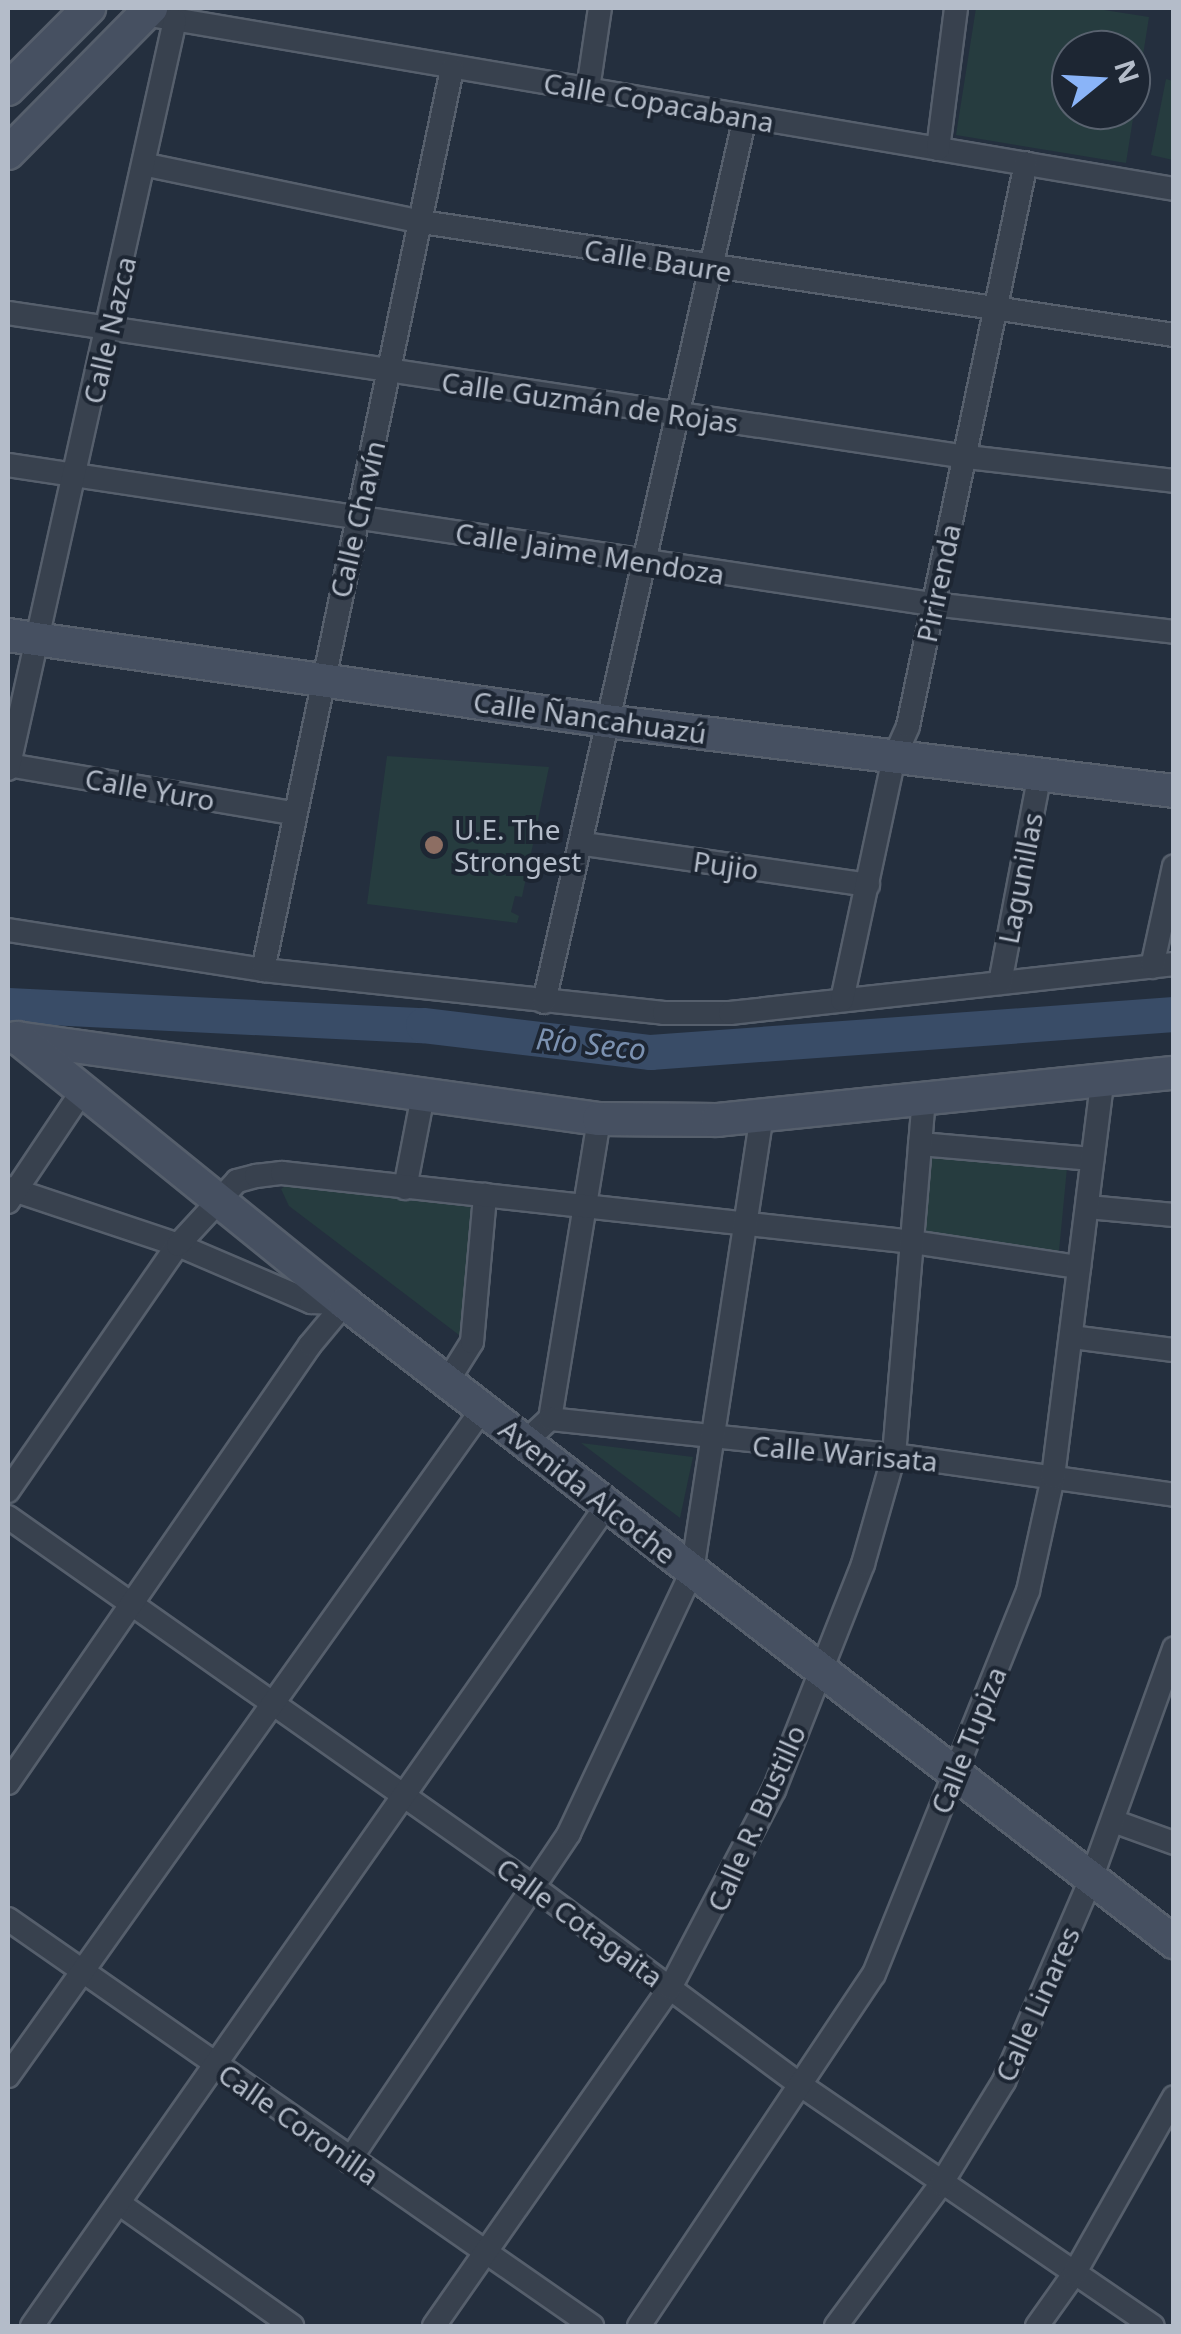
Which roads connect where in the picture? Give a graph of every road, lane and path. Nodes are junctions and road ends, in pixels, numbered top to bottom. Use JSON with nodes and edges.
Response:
{"nodes":[{"id":1,"x":89,"y":8,"type":"edge"},
{"id":2,"x":600,"y":8,"type":"edge"},
{"id":3,"x":956,"y":8,"type":"edge"},
{"id":4,"x":157,"y":14,"type":"edge"},
{"id":5,"x":452,"y":68,"type":"junction"},
{"id":6,"x":588,"y":89,"type":"junction"},
{"id":7,"x":8,"y":90,"type":"edge"},
{"id":8,"x":745,"y":116,"type":"junction"},
{"id":9,"x":938,"y":148,"type":"junction"},
{"id":10,"x":8,"y":152,"type":"edge"},
{"id":11,"x":1026,"y":163,"type":"junction"},
{"id":12,"x":146,"y":166,"type":"junction"},
{"id":13,"x":1174,"y":189,"type":"edge"},
{"id":14,"x":422,"y":222,"type":"junction"},
{"id":15,"x":707,"y":268,"type":"junction"},
{"id":16,"x":998,"y":312,"type":"junction"},
{"id":17,"x":8,"y":313,"type":"edge"},
{"id":18,"x":109,"y":326,"type":"junction"},
{"id":19,"x":1174,"y":335,"type":"edge"},
{"id":20,"x":390,"y":373,"type":"junction"},
{"id":21,"x":676,"y":414,"type":"junction"},
{"id":22,"x":967,"y":457,"type":"junction"},
{"id":23,"x":8,"y":465,"type":"edge"},
{"id":24,"x":77,"y":473,"type":"junction"},
{"id":25,"x":1174,"y":481,"type":"edge"},
{"id":26,"x":357,"y":517,"type":"junction"},
{"id":27,"x":641,"y":561,"type":"junction"},
{"id":28,"x":933,"y":604,"type":"junction"},
{"id":29,"x":1174,"y":632,"type":"edge"},
{"id":30,"x":23,"y":637,"type":"edge"},
{"id":31,"x":322,"y":678,"type":"junction"},
{"id":32,"x":606,"y":721,"type":"junction"},
{"id":33,"x":894,"y":758,"type":"junction"},
{"id":34,"x":8,"y":766,"type":"edge"},
{"id":35,"x":1040,"y":773,"type":"junction"},
{"id":36,"x":1174,"y":791,"type":"edge"},
{"id":37,"x":292,"y":813,"type":"junction"},
{"id":38,"x":584,"y":844,"type":"junction"},
{"id":39,"x":1174,"y":866,"type":"edge"},
{"id":40,"x":868,"y":885,"type":"junction"},
{"id":41,"x":8,"y":930,"type":"edge"},
{"id":42,"x":1163,"y":966,"type":"edge"},
{"id":43,"x":262,"y":970,"type":"junction"},
{"id":44,"x":1000,"y":983,"type":"junction"},
{"id":45,"x":842,"y":1000,"type":"junction"},
{"id":46,"x":544,"y":1002,"type":"junction"},
{"id":47,"x":13,"y":1037,"type":"edge"},
{"id":48,"x":1174,"y":1073,"type":"edge"},
{"id":49,"x":1102,"y":1081,"type":"junction"},
{"id":50,"x":81,"y":1093,"type":"junction"},
{"id":51,"x":423,"y":1094,"type":"junction"},
{"id":52,"x":924,"y":1098,"type":"junction"},
{"id":53,"x":762,"y":1115,"type":"junction"},
{"id":54,"x":599,"y":1118,"type":"junction"},
{"id":55,"x":920,"y":1144,"type":"junction"},
{"id":56,"x":1092,"y":1159,"type":"junction"},
{"id":57,"x":404,"y":1188,"type":"junction"},
{"id":58,"x":10,"y":1194,"type":"edge"},
{"id":59,"x":485,"y":1196,"type":"junction"},
{"id":60,"x":216,"y":1200,"type":"junction"},
{"id":61,"x":585,"y":1206,"type":"junction"},
{"id":62,"x":1088,"y":1207,"type":"junction"},
{"id":63,"x":1174,"y":1215,"type":"edge"},
{"id":64,"x":746,"y":1227,"type":"junction"},
{"id":65,"x":913,"y":1242,"type":"junction"},
{"id":66,"x":178,"y":1245,"type":"junction"},
{"id":67,"x":1080,"y":1267,"type":"junction"},
{"id":68,"x":346,"y":1303,"type":"junction"},
{"id":69,"x":1072,"y":1337,"type":"junction"},
{"id":70,"x":1174,"y":1350,"type":"edge"},
{"id":71,"x":448,"y":1382,"type":"junction"},
{"id":72,"x":483,"y":1408,"type":"junction"},
{"id":73,"x":550,"y":1419,"type":"junction"},
{"id":74,"x":714,"y":1441,"type":"junction"},
{"id":75,"x":525,"y":1442,"type":"junction"},
{"id":76,"x":894,"y":1455,"type":"junction"},
{"id":77,"x":1053,"y":1477,"type":"junction"},
{"id":78,"x":8,"y":1491,"type":"edge"},
{"id":79,"x":1174,"y":1495,"type":"edge"},
{"id":80,"x":607,"y":1505,"type":"junction"},
{"id":81,"x":8,"y":1516,"type":"edge"},
{"id":82,"x":692,"y":1572,"type":"junction"},
{"id":83,"x":132,"y":1604,"type":"junction"},
{"id":84,"x":1174,"y":1648,"type":"edge"},
{"id":85,"x":821,"y":1664,"type":"junction"},
{"id":86,"x":272,"y":1700,"type":"junction"},
{"id":87,"x":954,"y":1774,"type":"junction"},
{"id":88,"x":8,"y":1783,"type":"edge"},
{"id":89,"x":404,"y":1795,"type":"junction"},
{"id":90,"x":1112,"y":1821,"type":"junction"},
{"id":91,"x":1174,"y":1843,"type":"edge"},
{"id":92,"x":1091,"y":1879,"type":"junction"},
{"id":93,"x":536,"y":1888,"type":"junction"},
{"id":94,"x":8,"y":1920,"type":"edge"},
{"id":95,"x":1174,"y":1942,"type":"edge"},
{"id":96,"x":80,"y":1970,"type":"junction"},
{"id":97,"x":670,"y":1988,"type":"junction"},
{"id":98,"x":216,"y":2065,"type":"junction"},
{"id":99,"x":8,"y":2076,"type":"edge"},
{"id":100,"x":802,"y":2086,"type":"junction"},
{"id":101,"x":1174,"y":2098,"type":"edge"},
{"id":102,"x":349,"y":2160,"type":"junction"},
{"id":103,"x":941,"y":2184,"type":"junction"},
{"id":104,"x":120,"y":2204,"type":"junction"},
{"id":105,"x":486,"y":2254,"type":"junction"},
{"id":106,"x":1074,"y":2274,"type":"junction"},
{"id":107,"x":32,"y":2326,"type":"edge"},
{"id":108,"x":292,"y":2326,"type":"edge"},
{"id":109,"x":434,"y":2326,"type":"edge"},
{"id":110,"x":592,"y":2326,"type":"edge"},
{"id":111,"x":639,"y":2326,"type":"edge"},
{"id":112,"x":836,"y":2326,"type":"edge"},
{"id":113,"x":1037,"y":2326,"type":"edge"},
{"id":114,"x":1153,"y":2326,"type":"edge"}],
"edges":[{"from":1,"to":7,"type":"street"},
{"from":2,"to":6,"type":"street"},
{"from":3,"to":9,"type":"street"},
{"from":4,"to":5,"type":"street","name":"Calle Copacabana"},
{"from":4,"to":10,"type":"street"},
{"from":4,"to":12,"type":"street","name":"Calle Nazca"},
{"from":5,"to":6,"type":"street","name":"Calle Copacabana"},
{"from":5,"to":14,"type":"street","name":"Calle Chavín"},
{"from":6,"to":8,"type":"street","name":"Calle Copacabana"},
{"from":8,"to":9,"type":"street","name":"Calle Copacabana"},
{"from":8,"to":15,"type":"street"},
{"from":9,"to":11,"type":"street","name":"Calle Copacabana"},
{"from":11,"to":13,"type":"street","name":"Calle Copacabana"},
{"from":11,"to":16,"type":"street","name":"Pirirenda"},
{"from":12,"to":14,"type":"street","name":"Calle Baure"},
{"from":12,"to":18,"type":"street","name":"Calle Nazca"},
{"from":14,"to":15,"type":"street","name":"Calle Baure"},
{"from":14,"to":20,"type":"street","name":"Calle Chavín"},
{"from":15,"to":16,"type":"street","name":"Calle Baure"},
{"from":15,"to":21,"type":"street"},
{"from":16,"to":19,"type":"street","name":"Calle Baure"},
{"from":16,"to":22,"type":"street","name":"Pirirenda"},
{"from":17,"to":18,"type":"street","name":"Calle Guzmán de Rojas"},
{"from":18,"to":20,"type":"street","name":"Calle Guzmán de Rojas"},
{"from":18,"to":24,"type":"street","name":"Calle Nazca"},
{"from":20,"to":21,"type":"street","name":"Calle Guzmán de Rojas"},
{"from":20,"to":26,"type":"street","name":"Calle Chavín"},
{"from":21,"to":22,"type":"street","name":"Calle Guzmán de Rojas"},
{"from":21,"to":27,"type":"street"},
{"from":22,"to":25,"type":"street","name":"Calle Guzmán de Rojas"},
{"from":22,"to":28,"type":"street","name":"Pirirenda"},
{"from":23,"to":24,"type":"street","name":"Calle Jaime Mendoza"},
{"from":24,"to":26,"type":"street","name":"Calle Jaime Mendoza"},
{"from":24,"to":30,"type":"street","name":"Calle Nazca"},
{"from":26,"to":27,"type":"street","name":"Calle Jaime Mendoza"},
{"from":26,"to":31,"type":"street","name":"Calle Chavín"},
{"from":27,"to":28,"type":"street","name":"Calle Jaime Mendoza"},
{"from":27,"to":32,"type":"street"},
{"from":28,"to":29,"type":"street","name":"Calle Jaime Mendoza"},
{"from":28,"to":33,"type":"street","name":"Pirirenda"},
{"from":30,"to":31,"type":"street","name":"Calle Ñancahuazú"},
{"from":30,"to":34,"type":"street","name":"Calle Nazca"},
{"from":31,"to":32,"type":"street","name":"Calle Ñancahuazú"},
{"from":31,"to":37,"type":"street","name":"Calle Chavín"},
{"from":32,"to":33,"type":"street","name":"Calle Ñancahuazú"},
{"from":32,"to":38,"type":"street"},
{"from":33,"to":35,"type":"street","name":"Calle Ñancahuazú"},
{"from":33,"to":40,"type":"street","name":"Pirirenda"},
{"from":34,"to":37,"type":"street","name":"Calle Yuro"},
{"from":35,"to":36,"type":"street","name":"Calle Ñancahuazú"},
{"from":35,"to":44,"type":"street","name":"Lagunillas"},
{"from":37,"to":43,"type":"street","name":"Calle Chavín"},
{"from":38,"to":40,"type":"street","name":"Pujio"},
{"from":38,"to":46,"type":"street"},
{"from":39,"to":42,"type":"street"},
{"from":40,"to":45,"type":"street","name":"Pirirenda"},
{"from":41,"to":43,"type":"street"},
{"from":42,"to":44,"type":"street"},
{"from":43,"to":46,"type":"street"},
{"from":44,"to":45,"type":"street"},
{"from":45,"to":46,"type":"street"},
{"from":47,"to":50,"type":"street","name":"Avenida Alcoche"},
{"from":47,"to":51,"type":"street"},
{"from":48,"to":49,"type":"street"},
{"from":49,"to":52,"type":"street"},
{"from":49,"to":56,"type":"street","name":"Calle Tupiza"},
{"from":50,"to":58,"type":"street"},
{"from":50,"to":60,"type":"street","name":"Avenida Alcoche"},
{"from":51,"to":54,"type":"street"},
{"from":51,"to":57,"type":"street"},
{"from":52,"to":53,"type":"street"},
{"from":52,"to":55,"type":"street","name":"Calle R. Bustillo"},
{"from":53,"to":54,"type":"street"},
{"from":53,"to":64,"type":"street"},
{"from":54,"to":61,"type":"street"},
{"from":55,"to":56,"type":"street"},
{"from":55,"to":65,"type":"street","name":"Calle R. Bustillo"},
{"from":56,"to":62,"type":"street","name":"Calle Tupiza"},
{"from":57,"to":59,"type":"street"},
{"from":57,"to":60,"type":"street"},
{"from":58,"to":66,"type":"street"},
{"from":59,"to":61,"type":"street"},
{"from":59,"to":71,"type":"street"},
{"from":60,"to":66,"type":"street"},
{"from":60,"to":68,"type":"street","name":"Avenida Alcoche"},
{"from":61,"to":64,"type":"street"},
{"from":61,"to":73,"type":"street"},
{"from":62,"to":63,"type":"street"},
{"from":62,"to":67,"type":"street","name":"Calle Tupiza"},
{"from":64,"to":65,"type":"street"},
{"from":64,"to":74,"type":"street"},
{"from":65,"to":67,"type":"street"},
{"from":65,"to":76,"type":"street","name":"Calle R. Bustillo"},
{"from":66,"to":68,"type":"street"},
{"from":66,"to":78,"type":"street"},
{"from":67,"to":69,"type":"street","name":"Calle Tupiza"},
{"from":68,"to":71,"type":"street","name":"Avenida Alcoche"},
{"from":68,"to":83,"type":"street"},
{"from":69,"to":70,"type":"street"},
{"from":69,"to":77,"type":"street","name":"Calle Tupiza"},
{"from":71,"to":72,"type":"street","name":"Avenida Alcoche"},
{"from":72,"to":75,"type":"street","name":"Avenida Alcoche"},
{"from":72,"to":86,"type":"street"},
{"from":73,"to":74,"type":"street","name":"Calle Warisata"},
{"from":73,"to":75,"type":"street"},
{"from":74,"to":76,"type":"street","name":"Calle Warisata"},
{"from":74,"to":82,"type":"street"},
{"from":75,"to":80,"type":"street","name":"Avenida Alcoche"},
{"from":76,"to":77,"type":"street","name":"Calle Warisata"},
{"from":76,"to":85,"type":"street","name":"Calle R. Bustillo"},
{"from":77,"to":79,"type":"street","name":"Calle Warisata"},
{"from":77,"to":87,"type":"street","name":"Calle Tupiza"},
{"from":80,"to":82,"type":"street","name":"Avenida Alcoche"},
{"from":80,"to":89,"type":"street"},
{"from":81,"to":83,"type":"street","name":"Calle Cotagaita"},
{"from":82,"to":85,"type":"street","name":"Avenida Alcoche"},
{"from":82,"to":93,"type":"street"},
{"from":83,"to":86,"type":"street","name":"Calle Cotagaita"},
{"from":83,"to":88,"type":"street"},
{"from":84,"to":90,"type":"street","name":"Calle Linares"},
{"from":85,"to":87,"type":"street","name":"Avenida Alcoche"},
{"from":85,"to":97,"type":"street","name":"Calle R. Bustillo"},
{"from":86,"to":89,"type":"street","name":"Calle Cotagaita"},
{"from":86,"to":96,"type":"street"},
{"from":87,"to":92,"type":"street","name":"Avenida Alcoche"},
{"from":87,"to":100,"type":"street","name":"Calle Tupiza"},
{"from":89,"to":93,"type":"street","name":"Calle Cotagaita"},
{"from":89,"to":98,"type":"street"},
{"from":90,"to":91,"type":"street"},
{"from":90,"to":92,"type":"street","name":"Calle Linares"},
{"from":92,"to":95,"type":"street","name":"Avenida Alcoche"},
{"from":92,"to":103,"type":"street","name":"Calle Linares"},
{"from":93,"to":97,"type":"street","name":"Calle Cotagaita"},
{"from":93,"to":102,"type":"street"},
{"from":94,"to":96,"type":"street","name":"Calle Coronilla"},
{"from":96,"to":98,"type":"street","name":"Calle Coronilla"},
{"from":96,"to":99,"type":"street"},
{"from":97,"to":100,"type":"street","name":"Calle Cotagaita"},
{"from":97,"to":105,"type":"street","name":"Calle R. Bustillo"},
{"from":98,"to":102,"type":"street","name":"Calle Coronilla"},
{"from":98,"to":104,"type":"street"},
{"from":100,"to":103,"type":"street","name":"Calle Cotagaita"},
{"from":100,"to":111,"type":"street","name":"Calle Tupiza"},
{"from":101,"to":106,"type":"street"},
{"from":102,"to":105,"type":"street","name":"Calle Coronilla"},
{"from":103,"to":106,"type":"street","name":"Calle Cotagaita"},
{"from":103,"to":112,"type":"street","name":"Calle Linares"},
{"from":104,"to":107,"type":"street"},
{"from":104,"to":108,"type":"street"},
{"from":105,"to":109,"type":"street","name":"Calle R. Bustillo"},
{"from":105,"to":110,"type":"street","name":"Calle Coronilla"},
{"from":106,"to":113,"type":"street"},
{"from":106,"to":114,"type":"street","name":"Calle Cotagaita"}]}
